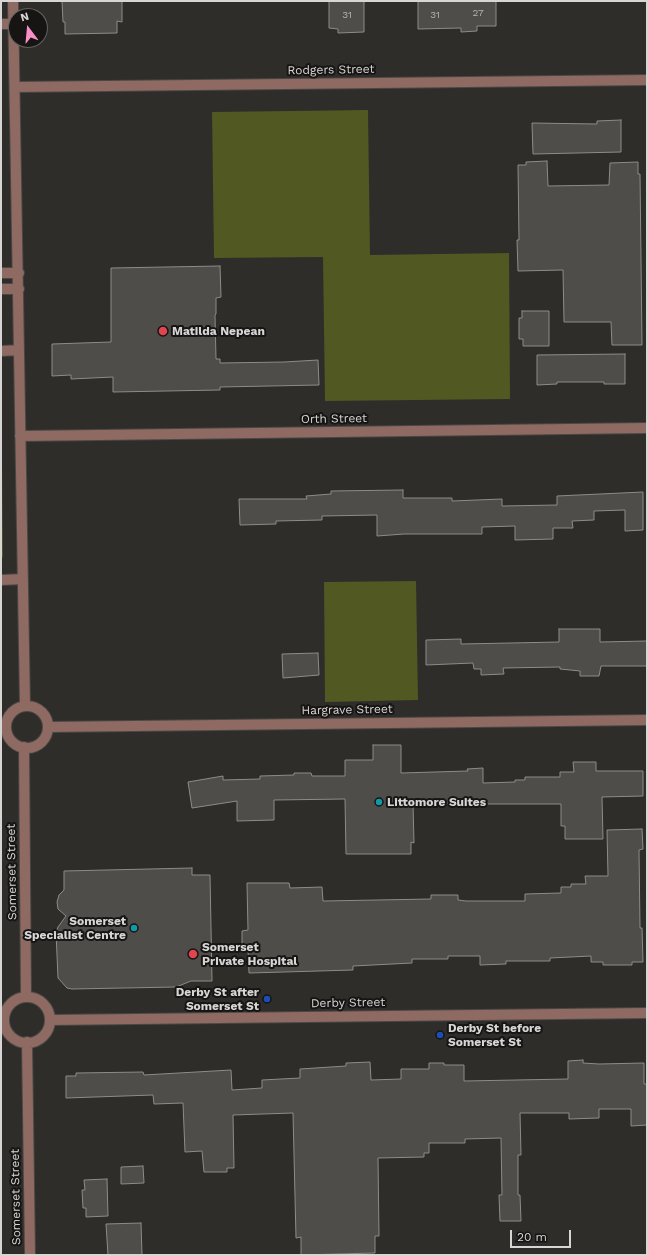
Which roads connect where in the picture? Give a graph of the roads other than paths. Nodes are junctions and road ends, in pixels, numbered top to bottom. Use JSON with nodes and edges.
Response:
{"nodes":[{"id":1,"x":14,"y":48,"type":"edge"},
{"id":2,"x":647,"y":80,"type":"edge"},
{"id":3,"x":15,"y":87,"type":"junction"},
{"id":4,"x":1,"y":273,"type":"edge"},
{"id":5,"x":19,"y":273,"type":"junction"},
{"id":6,"x":1,"y":289,"type":"edge"},
{"id":7,"x":19,"y":289,"type":"junction"},
{"id":8,"x":20,"y":350,"type":"junction"},
{"id":9,"x":1,"y":351,"type":"edge"},
{"id":10,"x":647,"y":428,"type":"edge"},
{"id":11,"x":20,"y":436,"type":"junction"},
{"id":12,"x":22,"y":579,"type":"junction"},
{"id":13,"x":1,"y":580,"type":"edge"},
{"id":14,"x":25,"y":706,"type":"junction"},
{"id":15,"x":647,"y":720,"type":"edge"},
{"id":16,"x":48,"y":727,"type":"junction"},
{"id":17,"x":24,"y":747,"type":"junction"},
{"id":18,"x":26,"y":997,"type":"junction"},
{"id":19,"x":647,"y":1012,"type":"edge"},
{"id":20,"x":2,"y":1020,"type":"edge"},
{"id":21,"x":50,"y":1020,"type":"junction"},
{"id":22,"x":27,"y":1042,"type":"junction"},
{"id":23,"x":30,"y":1255,"type":"edge"}],
"edges":[{"from":1,"to":3,"type":"street"},
{"from":2,"to":3,"type":"street","name":"Rodgers Street"},
{"from":3,"to":5,"type":"street"},
{"from":4,"to":5,"type":"street"},
{"from":5,"to":7,"type":"street"},
{"from":6,"to":7,"type":"street"},
{"from":7,"to":8,"type":"street"},
{"from":8,"to":9,"type":"street"},
{"from":8,"to":11,"type":"street"},
{"from":10,"to":11,"type":"street","name":"Orth Street"},
{"from":11,"to":12,"type":"street"},
{"from":12,"to":13,"type":"street"},
{"from":12,"to":14,"type":"street"},
{"from":14,"to":16,"type":"street"},
{"from":14,"to":17,"type":"street"},
{"from":15,"to":16,"type":"street","name":"Hargrave Street"},
{"from":16,"to":17,"type":"street"},
{"from":17,"to":18,"type":"street","name":"Somerset Street"},
{"from":18,"to":20,"type":"street"},
{"from":18,"to":21,"type":"street"},
{"from":19,"to":21,"type":"street","name":"Derby Street"},
{"from":20,"to":22,"type":"street"},
{"from":21,"to":22,"type":"street"},
{"from":22,"to":23,"type":"street","name":"Somerset Street"}]}
